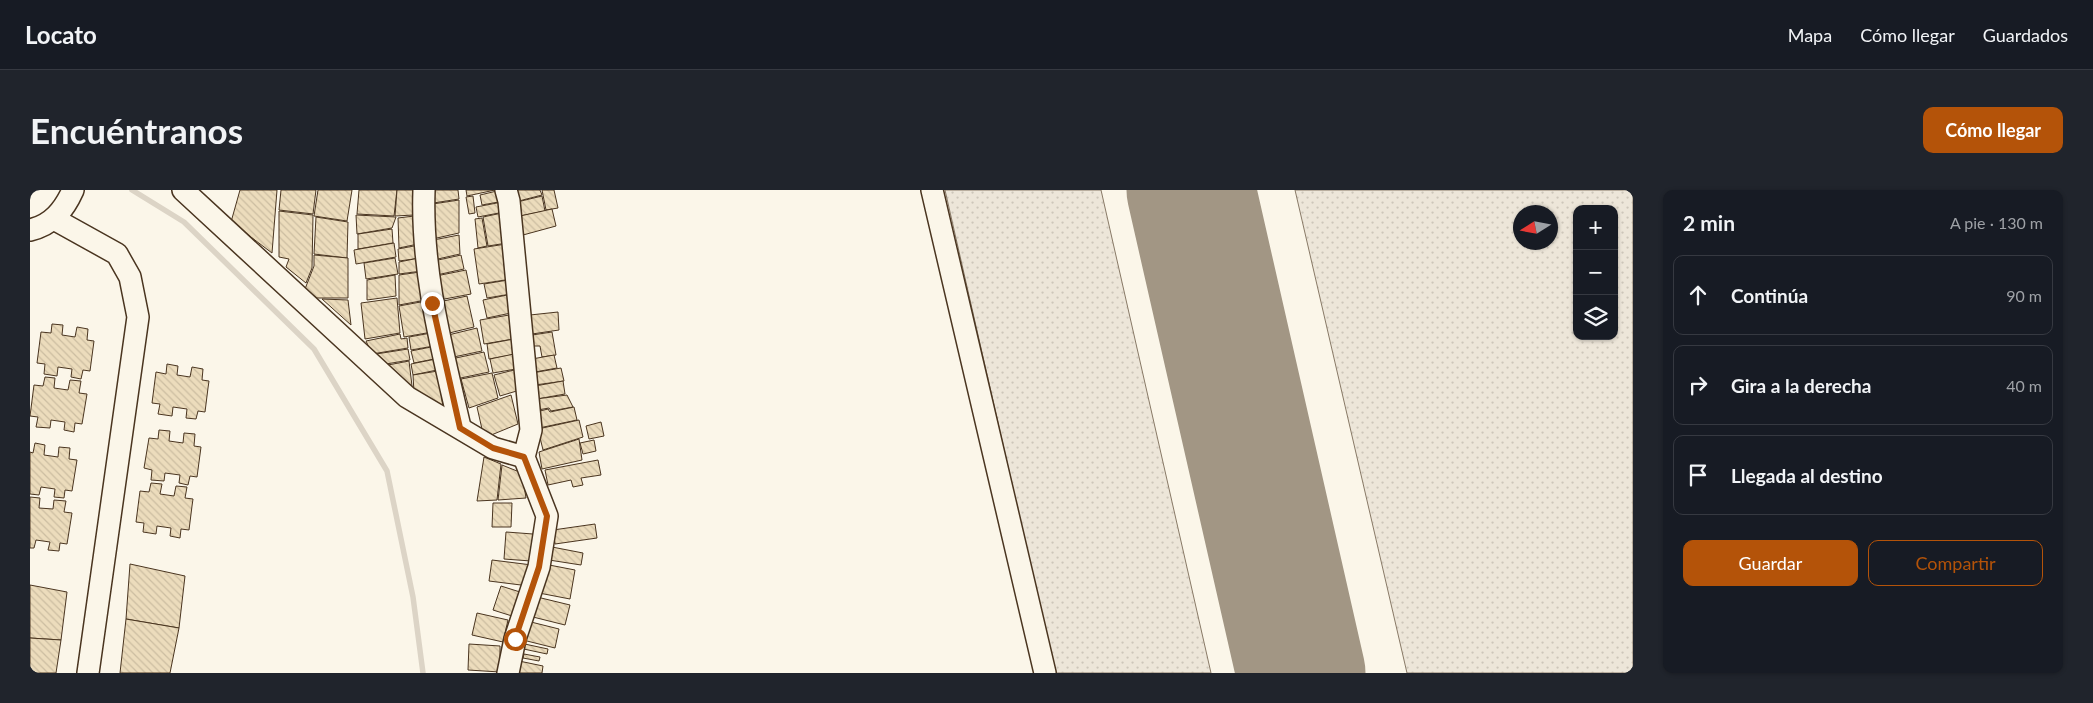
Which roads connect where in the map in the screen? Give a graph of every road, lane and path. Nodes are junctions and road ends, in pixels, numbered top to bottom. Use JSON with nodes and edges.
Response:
{"nodes":[{"id":1,"x":73,"y":190,"type":"edge"},
{"id":2,"x":183,"y":190,"type":"edge"},
{"id":3,"x":424,"y":190,"type":"edge"},
{"id":4,"x":506,"y":190,"type":"edge"},
{"id":5,"x":932,"y":190,"type":"edge"},
{"id":6,"x":54,"y":219,"type":"junction"},
{"id":7,"x":30,"y":230,"type":"edge"},
{"id":8,"x":460,"y":428,"type":"junction"},
{"id":9,"x":524,"y":457,"type":"junction"},
{"id":10,"x":88,"y":673,"type":"edge"},
{"id":11,"x":508,"y":673,"type":"edge"},
{"id":12,"x":1045,"y":673,"type":"edge"}],
"edges":[{"from":1,"to":6,"type":"street"},
{"from":2,"to":8,"type":"street"},
{"from":3,"to":8,"type":"street"},
{"from":4,"to":9,"type":"street"},
{"from":5,"to":12,"type":"street"},
{"from":6,"to":7,"type":"street"},
{"from":6,"to":10,"type":"street"},
{"from":8,"to":9,"type":"street"},
{"from":9,"to":11,"type":"street"}]}
